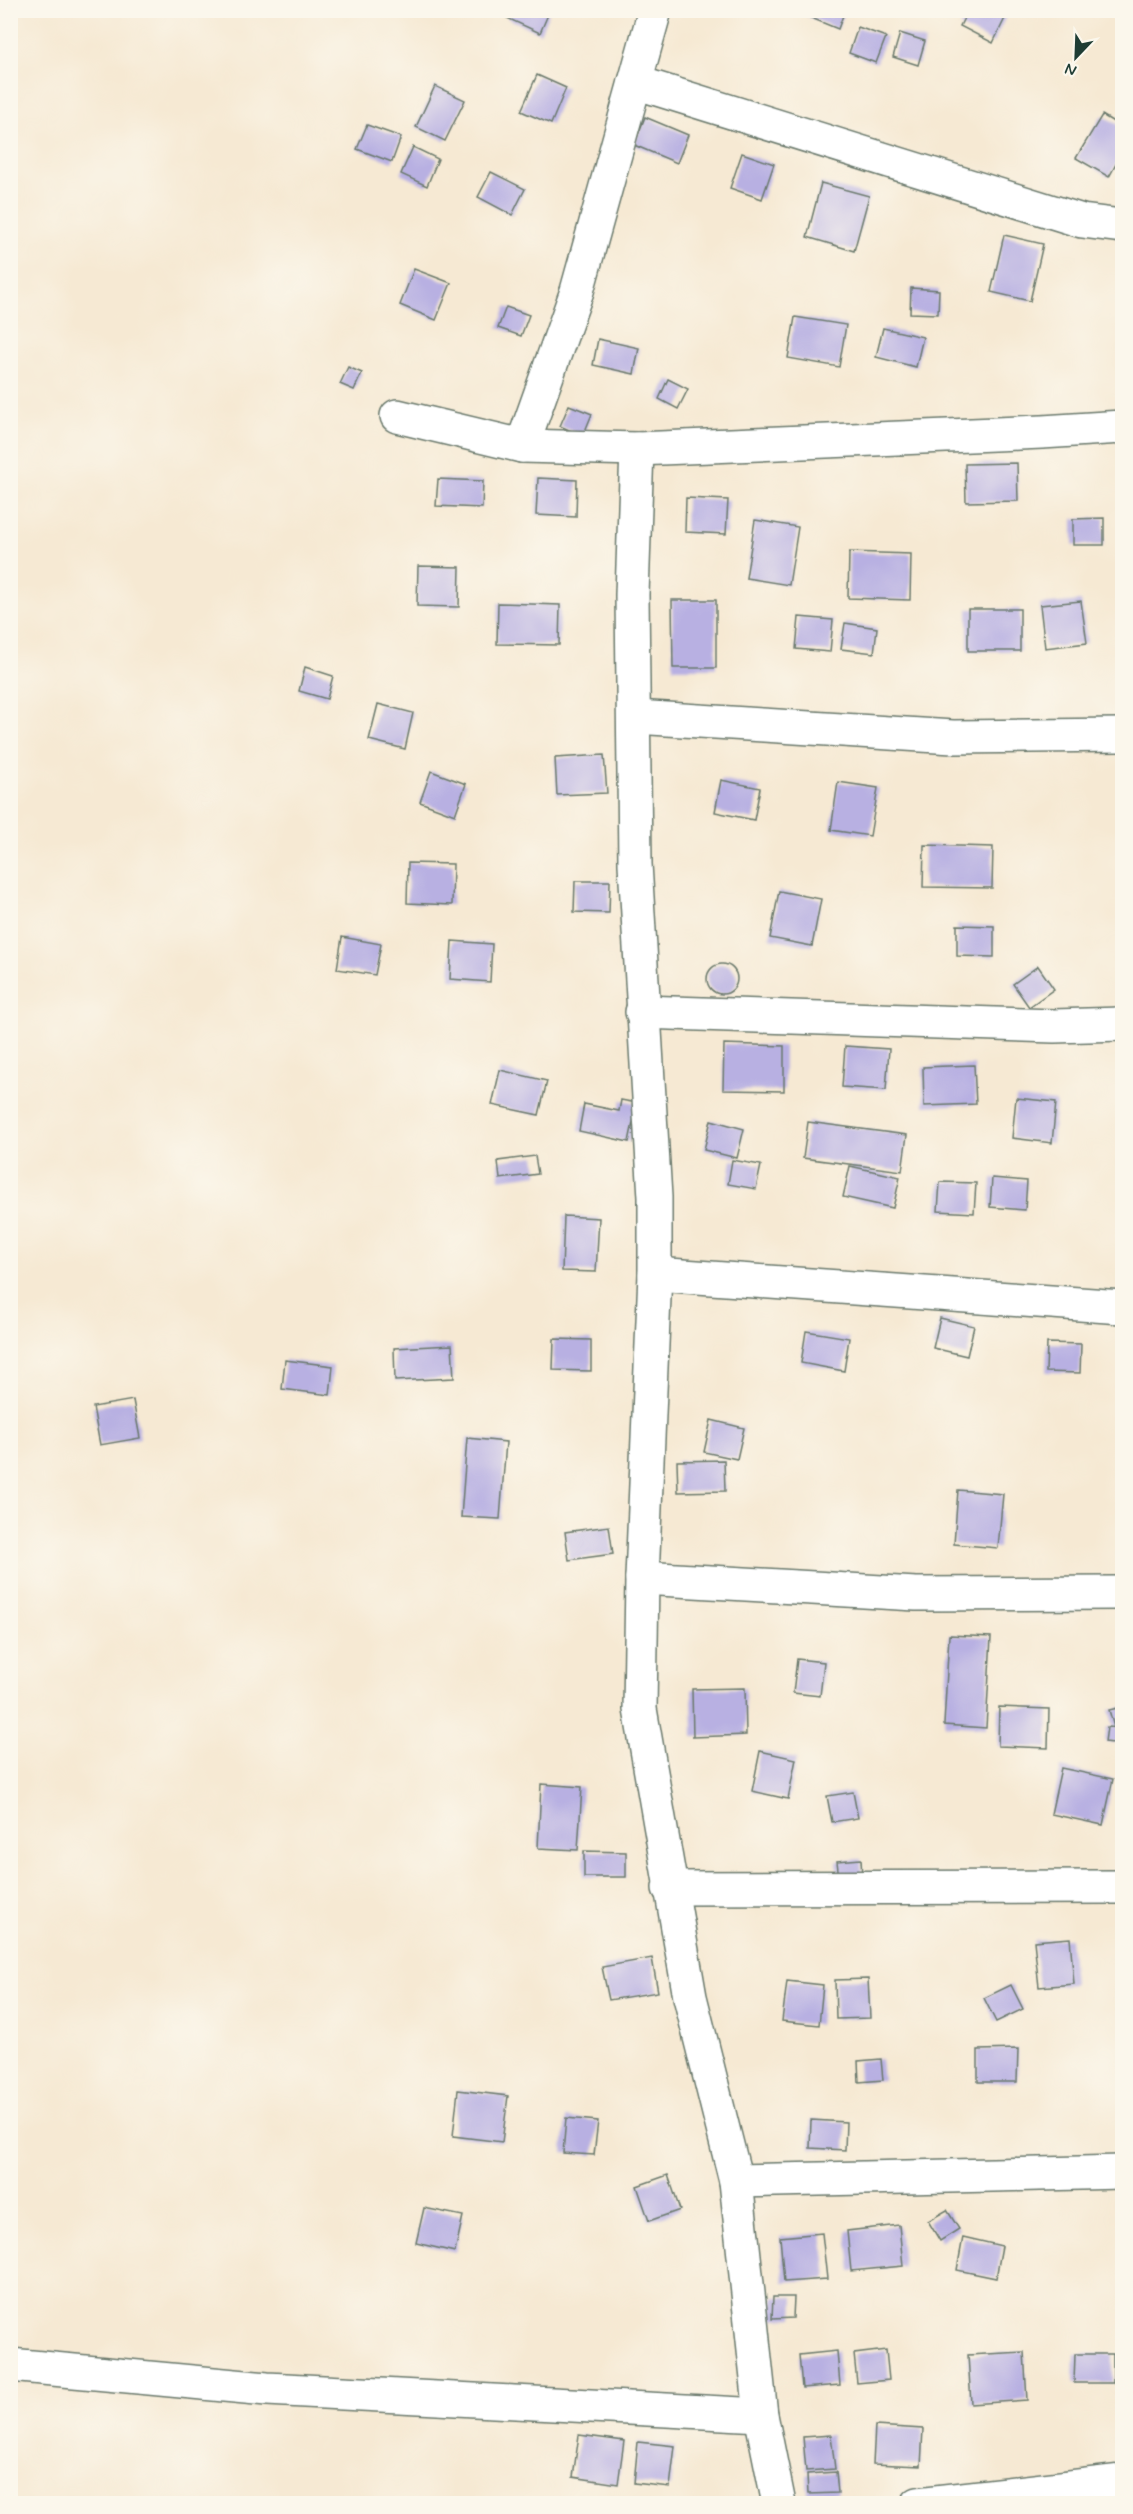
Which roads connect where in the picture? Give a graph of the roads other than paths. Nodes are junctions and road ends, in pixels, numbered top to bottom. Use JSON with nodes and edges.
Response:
{"nodes":[{"id":1,"x":655,"y":10,"type":"edge"},
{"id":2,"x":635,"y":82,"type":"junction"},
{"id":3,"x":1122,"y":226,"type":"edge"},
{"id":4,"x":397,"y":416,"type":"dead end"},
{"id":5,"x":1122,"y":427,"type":"edge"},
{"id":6,"x":522,"y":446,"type":"junction"},
{"id":7,"x":637,"y":449,"type":"junction"},
{"id":8,"x":635,"y":717,"type":"junction"},
{"id":9,"x":1122,"y":735,"type":"edge"},
{"id":10,"x":642,"y":1012,"type":"junction"},
{"id":11,"x":1122,"y":1024,"type":"edge"},
{"id":12,"x":655,"y":1274,"type":"junction"},
{"id":13,"x":1122,"y":1307,"type":"edge"},
{"id":14,"x":642,"y":1578,"type":"junction"},
{"id":15,"x":1122,"y":1593,"type":"edge"},
{"id":16,"x":1122,"y":1887,"type":"edge"},
{"id":17,"x":669,"y":1888,"type":"junction"},
{"id":18,"x":1122,"y":2172,"type":"edge"},
{"id":19,"x":736,"y":2181,"type":"junction"},
{"id":20,"x":10,"y":2365,"type":"edge"},
{"id":21,"x":761,"y":2415,"type":"junction"},
{"id":22,"x":1122,"y":2481,"type":"edge"},
{"id":23,"x":778,"y":2504,"type":"edge"},
{"id":24,"x":918,"y":2504,"type":"edge"}],
"edges":[{"from":1,"to":2,"type":"street"},
{"from":2,"to":3,"type":"street"},
{"from":2,"to":6,"type":"street"},
{"from":4,"to":6,"type":"street"},
{"from":5,"to":7,"type":"street"},
{"from":6,"to":7,"type":"street"},
{"from":7,"to":8,"type":"street"},
{"from":8,"to":9,"type":"street"},
{"from":8,"to":10,"type":"street"},
{"from":10,"to":11,"type":"street"},
{"from":10,"to":12,"type":"street"},
{"from":12,"to":13,"type":"street"},
{"from":12,"to":14,"type":"street"},
{"from":14,"to":15,"type":"street"},
{"from":14,"to":17,"type":"street"},
{"from":16,"to":17,"type":"street"},
{"from":17,"to":19,"type":"street"},
{"from":18,"to":19,"type":"street"},
{"from":19,"to":21,"type":"street"},
{"from":20,"to":21,"type":"street"},
{"from":21,"to":23,"type":"street"},
{"from":22,"to":24,"type":"street"}]}
